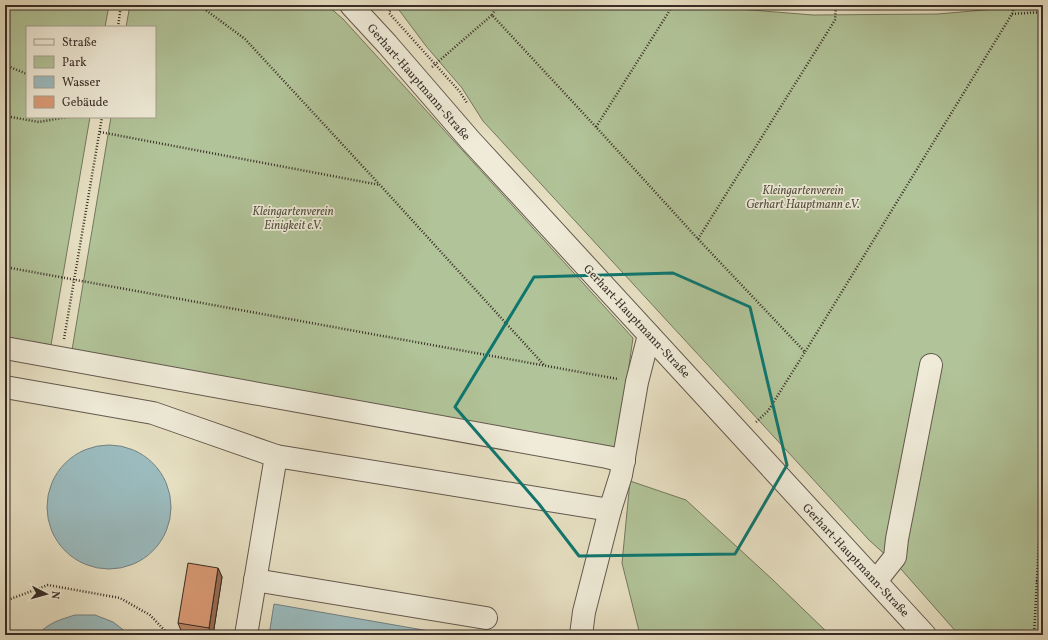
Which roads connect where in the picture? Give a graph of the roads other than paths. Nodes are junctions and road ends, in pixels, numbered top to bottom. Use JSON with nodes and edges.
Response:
{"nodes":[{"id":1,"x":351,"y":5,"type":"edge"},
{"id":2,"x":649,"y":334,"type":"junction"},
{"id":3,"x":5,"y":348,"type":"edge"},
{"id":4,"x":931,"y":365,"type":"dead end"},
{"id":5,"x":5,"y":387,"type":"edge"},
{"id":6,"x":276,"y":456,"type":"junction"},
{"id":7,"x":624,"y":461,"type":"junction"},
{"id":8,"x":610,"y":510,"type":"junction"},
{"id":9,"x":256,"y":580,"type":"junction"},
{"id":10,"x":876,"y":581,"type":"junction"},
{"id":11,"x":486,"y":618,"type":"dead end"},
{"id":12,"x":246,"y":635,"type":"edge"},
{"id":13,"x":581,"y":635,"type":"edge"},
{"id":14,"x":925,"y":635,"type":"edge"}],
"edges":[{"from":1,"to":2,"type":"street","name":"Gerhart-Hauptmann-Straße"},
{"from":2,"to":7,"type":"street"},
{"from":2,"to":10,"type":"street","name":"Gerhart-Hauptmann-Straße"},
{"from":3,"to":7,"type":"street"},
{"from":4,"to":10,"type":"street"},
{"from":5,"to":6,"type":"street"},
{"from":6,"to":8,"type":"street"},
{"from":6,"to":9,"type":"street"},
{"from":7,"to":8,"type":"street"},
{"from":8,"to":13,"type":"street"},
{"from":9,"to":11,"type":"street"},
{"from":9,"to":12,"type":"street"},
{"from":10,"to":14,"type":"street","name":"Gerhart-Hauptmann-Straße"}]}
